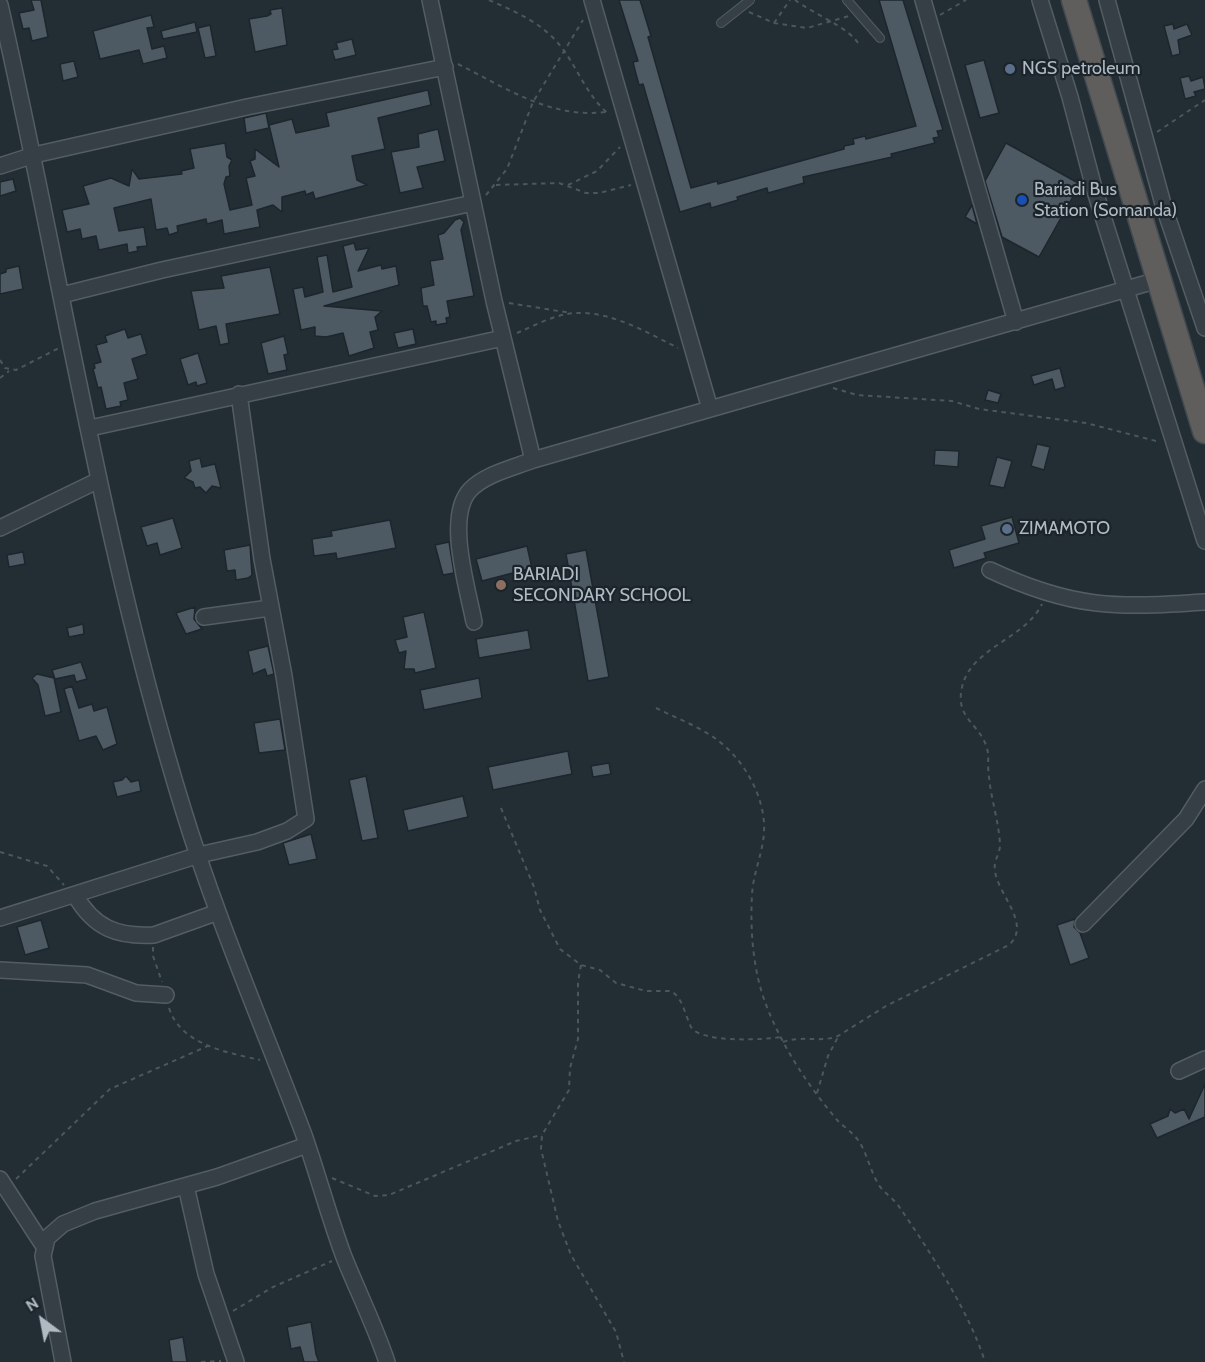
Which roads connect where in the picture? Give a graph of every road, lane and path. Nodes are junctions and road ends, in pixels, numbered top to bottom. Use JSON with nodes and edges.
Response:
{"nodes":[{"id":1,"x":430,"y":0,"type":"edge"},
{"id":2,"x":489,"y":0,"type":"edge"},
{"id":3,"x":750,"y":0,"type":"edge"},
{"id":4,"x":790,"y":0,"type":"edge"},
{"id":5,"x":795,"y":0,"type":"edge"},
{"id":6,"x":847,"y":0,"type":"edge"},
{"id":7,"x":923,"y":0,"type":"edge"},
{"id":8,"x":966,"y":0,"type":"edge"},
{"id":9,"x":1040,"y":0,"type":"edge"},
{"id":10,"x":1074,"y":0,"type":"edge"},
{"id":11,"x":1107,"y":0,"type":"edge"},
{"id":12,"x":592,"y":2,"type":"edge"},
{"id":13,"x":0,"y":5,"type":"edge"},
{"id":14,"x":741,"y":7,"type":"junction"},
{"id":15,"x":858,"y":15,"type":"junction"},
{"id":16,"x":930,"y":20,"type":"junction"},
{"id":17,"x":721,"y":23,"type":"dead end"},
{"id":18,"x":774,"y":23,"type":"junction"},
{"id":19,"x":830,"y":23,"type":"junction"},
{"id":20,"x":880,"y":38,"type":"dead end"},
{"id":21,"x":859,"y":45,"type":"dead end"},
{"id":22,"x":563,"y":50,"type":"junction"},
{"id":23,"x":443,"y":61,"type":"junction"},
{"id":24,"x":1205,"y":100,"type":"edge"},
{"id":25,"x":534,"y":102,"type":"junction"},
{"id":26,"x":606,"y":112,"type":"junction"},
{"id":27,"x":630,"y":127,"type":"junction"},
{"id":28,"x":1145,"y":141,"type":"junction"},
{"id":29,"x":34,"y":155,"type":"junction"},
{"id":30,"x":0,"y":166,"type":"edge"},
{"id":31,"x":646,"y":180,"type":"junction"},
{"id":32,"x":496,"y":185,"type":"junction"},
{"id":33,"x":568,"y":185,"type":"junction"},
{"id":34,"x":473,"y":203,"type":"junction"},
{"id":35,"x":1158,"y":280,"type":"junction"},
{"id":36,"x":1126,"y":289,"type":"junction"},
{"id":37,"x":62,"y":295,"type":"junction"},
{"id":38,"x":494,"y":300,"type":"junction"},
{"id":39,"x":578,"y":313,"type":"junction"},
{"id":40,"x":1016,"y":322,"type":"junction"},
{"id":41,"x":1205,"y":328,"type":"edge"},
{"id":42,"x":503,"y":338,"type":"junction"},
{"id":43,"x":72,"y":341,"type":"junction"},
{"id":44,"x":694,"y":357,"type":"junction"},
{"id":45,"x":0,"y":360,"type":"edge"},
{"id":46,"x":9,"y":371,"type":"junction"},
{"id":47,"x":0,"y":378,"type":"edge"},
{"id":48,"x":816,"y":379,"type":"junction"},
{"id":49,"x":239,"y":394,"type":"junction"},
{"id":50,"x":1201,"y":400,"type":"edge"},
{"id":51,"x":710,"y":409,"type":"junction"},
{"id":52,"x":90,"y":428,"type":"junction"},
{"id":53,"x":1205,"y":431,"type":"edge"},
{"id":54,"x":1177,"y":448,"type":"junction"},
{"id":55,"x":532,"y":460,"type":"junction"},
{"id":56,"x":99,"y":480,"type":"junction"},
{"id":57,"x":0,"y":528,"type":"edge"},
{"id":58,"x":1205,"y":541,"type":"edge"},
{"id":59,"x":990,"y":570,"type":"dead end"},
{"id":60,"x":1047,"y":594,"type":"junction"},
{"id":61,"x":1205,"y":602,"type":"edge"},
{"id":62,"x":270,"y":608,"type":"junction"},
{"id":63,"x":204,"y":617,"type":"dead end"},
{"id":64,"x":474,"y":622,"type":"dead end"},
{"id":65,"x":656,"y":708,"type":"dead end"},
{"id":66,"x":1205,"y":789,"type":"edge"},
{"id":67,"x":501,"y":808,"type":"dead end"},
{"id":68,"x":0,"y":852,"type":"edge"},
{"id":69,"x":199,"y":855,"type":"junction"},
{"id":70,"x":75,"y":895,"type":"junction"},
{"id":71,"x":218,"y":912,"type":"junction"},
{"id":72,"x":0,"y":918,"type":"edge"},
{"id":73,"x":1083,"y":924,"type":"dead end"},
{"id":74,"x":154,"y":935,"type":"junction"},
{"id":75,"x":581,"y":965,"type":"junction"},
{"id":76,"x":0,"y":970,"type":"edge"},
{"id":77,"x":166,"y":995,"type":"junction"},
{"id":78,"x":838,"y":1036,"type":"junction"},
{"id":79,"x":781,"y":1037,"type":"junction"},
{"id":80,"x":783,"y":1042,"type":"junction"},
{"id":81,"x":210,"y":1045,"type":"junction"},
{"id":82,"x":1205,"y":1059,"type":"edge"},
{"id":83,"x":275,"y":1064,"type":"junction"},
{"id":84,"x":1179,"y":1071,"type":"dead end"},
{"id":85,"x":818,"y":1092,"type":"junction"},
{"id":86,"x":542,"y":1135,"type":"junction"},
{"id":87,"x":307,"y":1145,"type":"junction"},
{"id":88,"x":314,"y":1168,"type":"junction"},
{"id":89,"x":2,"y":1183,"type":"edge"},
{"id":90,"x":186,"y":1186,"type":"junction"},
{"id":91,"x":45,"y":1248,"type":"junction"},
{"id":92,"x":344,"y":1255,"type":"junction"},
{"id":93,"x":221,"y":1319,"type":"junction"},
{"id":94,"x":63,"y":1362,"type":"edge"},
{"id":95,"x":201,"y":1362,"type":"edge"},
{"id":96,"x":232,"y":1362,"type":"edge"},
{"id":97,"x":387,"y":1362,"type":"edge"},
{"id":98,"x":624,"y":1362,"type":"edge"},
{"id":99,"x":985,"y":1362,"type":"edge"}],
"edges":[{"from":1,"to":23,"type":"street"},
{"from":2,"to":22,"type":"path"},
{"from":3,"to":14,"type":"lane"},
{"from":4,"to":18,"type":"path"},
{"from":5,"to":19,"type":"path"},
{"from":6,"to":15,"type":"lane"},
{"from":7,"to":16,"type":"street"},
{"from":8,"to":16,"type":"path"},
{"from":9,"to":36,"type":"street"},
{"from":10,"to":35,"type":"highway"},
{"from":11,"to":28,"type":"street"},
{"from":12,"to":22,"type":"path"},
{"from":12,"to":27,"type":"street"},
{"from":13,"to":29,"type":"street"},
{"from":14,"to":17,"type":"lane"},
{"from":14,"to":18,"type":"path"},
{"from":15,"to":19,"type":"path"},
{"from":15,"to":20,"type":"lane"},
{"from":16,"to":40,"type":"street"},
{"from":18,"to":19,"type":"path"},
{"from":19,"to":21,"type":"path"},
{"from":22,"to":25,"type":"path"},
{"from":22,"to":26,"type":"path"},
{"from":23,"to":25,"type":"path"},
{"from":23,"to":29,"type":"street"},
{"from":23,"to":34,"type":"street"},
{"from":24,"to":28,"type":"path"},
{"from":25,"to":26,"type":"path"},
{"from":25,"to":32,"type":"path"},
{"from":26,"to":27,"type":"path"},
{"from":27,"to":31,"type":"street"},
{"from":27,"to":33,"type":"path"},
{"from":28,"to":41,"type":"street"},
{"from":29,"to":30,"type":"street"},
{"from":29,"to":37,"type":"street"},
{"from":31,"to":33,"type":"path"},
{"from":31,"to":44,"type":"street"},
{"from":32,"to":33,"type":"path"},
{"from":32,"to":34,"type":"path"},
{"from":34,"to":37,"type":"street"},
{"from":34,"to":38,"type":"street"},
{"from":35,"to":36,"type":"street"},
{"from":35,"to":50,"type":"highway"},
{"from":36,"to":40,"type":"street"},
{"from":36,"to":54,"type":"street"},
{"from":37,"to":43,"type":"street"},
{"from":38,"to":39,"type":"path"},
{"from":38,"to":42,"type":"street"},
{"from":39,"to":42,"type":"path"},
{"from":39,"to":44,"type":"path"},
{"from":40,"to":48,"type":"street"},
{"from":42,"to":49,"type":"street"},
{"from":42,"to":55,"type":"street"},
{"from":43,"to":46,"type":"path"},
{"from":43,"to":52,"type":"street"},
{"from":44,"to":51,"type":"street"},
{"from":45,"to":46,"type":"path"},
{"from":46,"to":47,"type":"path"},
{"from":48,"to":51,"type":"street"},
{"from":48,"to":54,"type":"path"},
{"from":49,"to":52,"type":"street"},
{"from":49,"to":62,"type":"street"},
{"from":50,"to":53,"type":"highway"},
{"from":51,"to":55,"type":"street"},
{"from":52,"to":56,"type":"street"},
{"from":54,"to":58,"type":"street"},
{"from":55,"to":64,"type":"street"},
{"from":56,"to":57,"type":"street"},
{"from":56,"to":69,"type":"street"},
{"from":59,"to":60,"type":"street"},
{"from":60,"to":61,"type":"street"},
{"from":60,"to":78,"type":"path"},
{"from":62,"to":63,"type":"street"},
{"from":62,"to":69,"type":"street"},
{"from":65,"to":79,"type":"path"},
{"from":66,"to":73,"type":"street"},
{"from":67,"to":75,"type":"path"},
{"from":68,"to":70,"type":"path"},
{"from":69,"to":70,"type":"street"},
{"from":69,"to":71,"type":"street"},
{"from":70,"to":72,"type":"street"},
{"from":70,"to":74,"type":"street"},
{"from":71,"to":74,"type":"street"},
{"from":71,"to":83,"type":"street"},
{"from":74,"to":77,"type":"path"},
{"from":75,"to":79,"type":"path"},
{"from":75,"to":86,"type":"path"},
{"from":76,"to":77,"type":"street"},
{"from":77,"to":81,"type":"path"},
{"from":78,"to":80,"type":"path"},
{"from":78,"to":85,"type":"path"},
{"from":79,"to":80,"type":"path"},
{"from":80,"to":85,"type":"path"},
{"from":81,"to":83,"type":"path"},
{"from":81,"to":89,"type":"path"},
{"from":82,"to":84,"type":"street"},
{"from":83,"to":87,"type":"street"},
{"from":85,"to":99,"type":"path"},
{"from":86,"to":88,"type":"path"},
{"from":86,"to":98,"type":"path"},
{"from":87,"to":88,"type":"street"},
{"from":87,"to":90,"type":"street"},
{"from":88,"to":92,"type":"street"},
{"from":89,"to":91,"type":"street"},
{"from":90,"to":91,"type":"street"},
{"from":90,"to":93,"type":"street"},
{"from":91,"to":94,"type":"street"},
{"from":92,"to":93,"type":"path"},
{"from":92,"to":97,"type":"street"},
{"from":93,"to":96,"type":"street"},
{"from":95,"to":96,"type":"path"}]}
